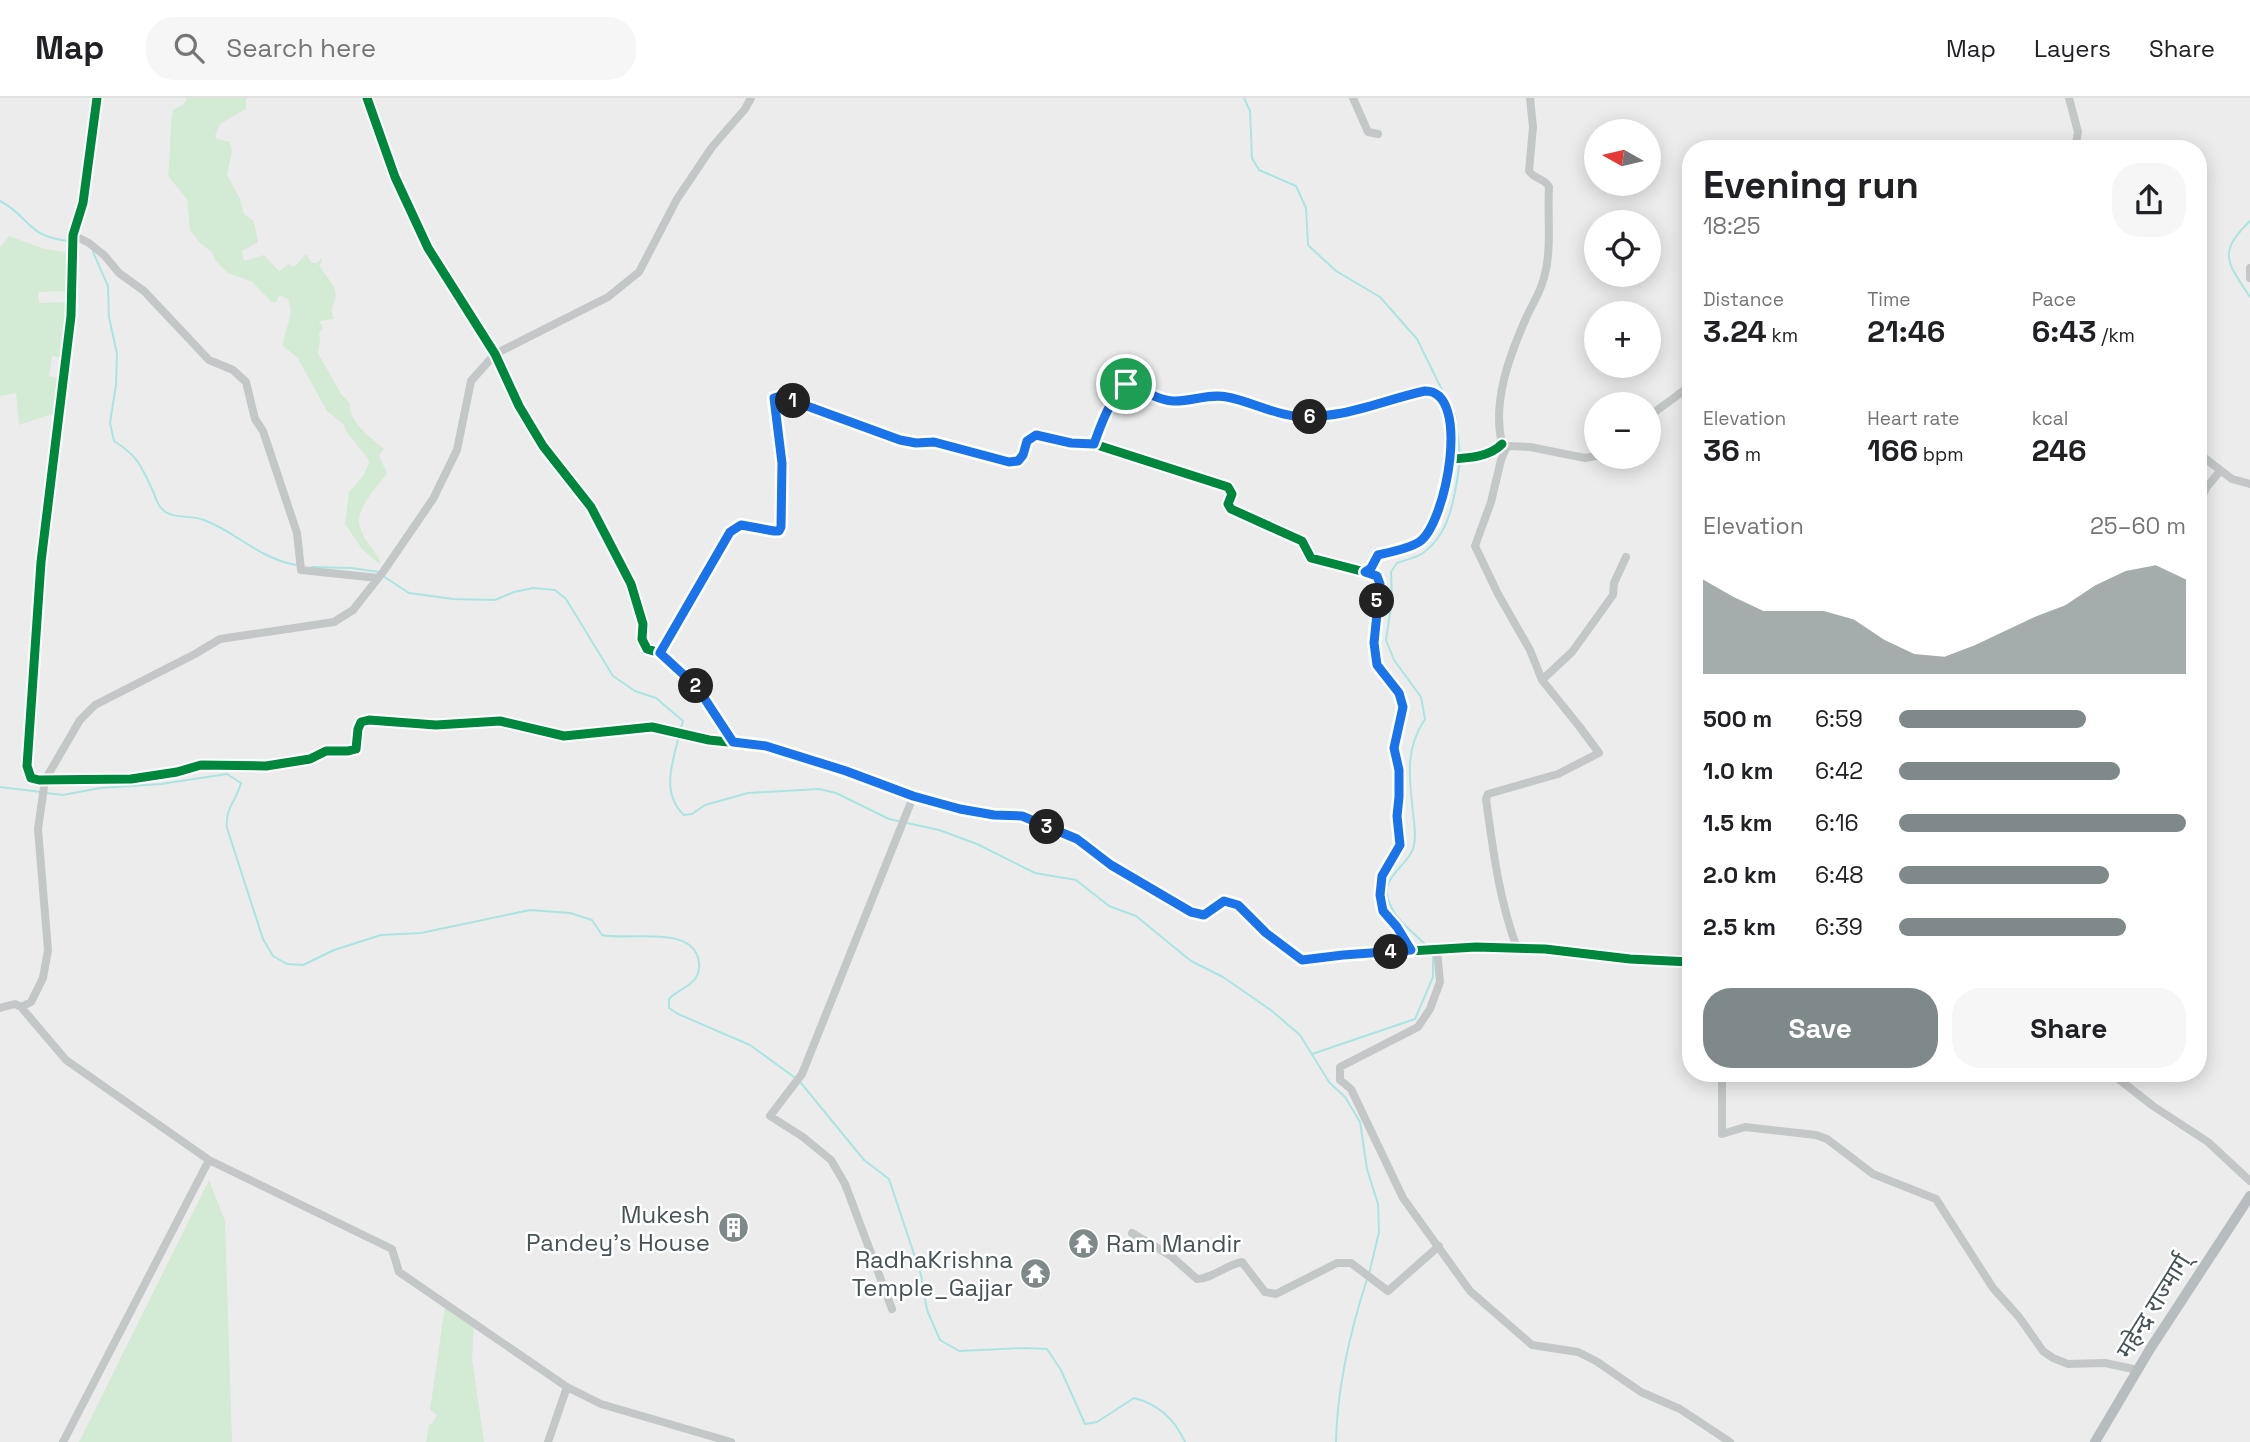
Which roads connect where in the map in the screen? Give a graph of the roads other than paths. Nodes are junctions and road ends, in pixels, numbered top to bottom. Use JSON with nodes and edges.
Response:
{"nodes":[{"id":1,"x":97,"y":98,"type":"edge"},
{"id":2,"x":367,"y":98,"type":"edge"},
{"id":3,"x":751,"y":98,"type":"edge"},
{"id":4,"x":1353,"y":98,"type":"edge"},
{"id":5,"x":1530,"y":98,"type":"edge"},
{"id":6,"x":2069,"y":98,"type":"edge"},
{"id":7,"x":1378,"y":134,"type":"dead end"},
{"id":8,"x":2077,"y":140,"type":"edge"},
{"id":9,"x":73,"y":236,"type":"junction"},
{"id":10,"x":2250,"y":268,"type":"edge"},
{"id":11,"x":2250,"y":278,"type":"edge"},
{"id":12,"x":495,"y":354,"type":"junction"},
{"id":13,"x":1682,"y":392,"type":"edge"},
{"id":14,"x":1661,"y":407,"type":"edge"},
{"id":15,"x":1094,"y":444,"type":"junction"},
{"id":16,"x":1505,"y":445,"type":"junction"},
{"id":17,"x":1457,"y":458,"type":"junction"},
{"id":18,"x":1584,"y":458,"type":"edge"},
{"id":19,"x":2207,"y":460,"type":"edge"},
{"id":20,"x":2220,"y":471,"type":"junction"},
{"id":21,"x":2250,"y":484,"type":"edge"},
{"id":22,"x":2207,"y":487,"type":"edge"},
{"id":23,"x":1626,"y":557,"type":"dead end"},
{"id":24,"x":1365,"y":572,"type":"junction"},
{"id":25,"x":381,"y":575,"type":"junction"},
{"id":26,"x":660,"y":653,"type":"junction"},
{"id":27,"x":1542,"y":680,"type":"junction"},
{"id":28,"x":733,"y":742,"type":"junction"},
{"id":29,"x":45,"y":780,"type":"junction"},
{"id":30,"x":913,"y":796,"type":"junction"},
{"id":31,"x":1517,"y":948,"type":"junction"},
{"id":32,"x":1411,"y":950,"type":"junction"},
{"id":33,"x":1437,"y":950,"type":"junction"},
{"id":34,"x":1682,"y":962,"type":"edge"},
{"id":35,"x":21,"y":1007,"type":"junction"},
{"id":36,"x":0,"y":1008,"type":"edge"},
{"id":37,"x":1722,"y":1082,"type":"edge"},
{"id":38,"x":2122,"y":1082,"type":"edge"},
{"id":39,"x":209,"y":1160,"type":"junction"},
{"id":40,"x":2250,"y":1181,"type":"edge"},
{"id":41,"x":2250,"y":1196,"type":"edge"},
{"id":42,"x":1132,"y":1233,"type":"dead end"},
{"id":43,"x":1439,"y":1247,"type":"junction"},
{"id":44,"x":892,"y":1309,"type":"dead end"},
{"id":45,"x":2138,"y":1370,"type":"junction"},
{"id":46,"x":567,"y":1387,"type":"junction"},
{"id":47,"x":63,"y":1442,"type":"edge"},
{"id":48,"x":548,"y":1442,"type":"edge"},
{"id":49,"x":731,"y":1442,"type":"edge"},
{"id":50,"x":1730,"y":1442,"type":"edge"},
{"id":51,"x":2095,"y":1442,"type":"edge"}],
"edges":[{"from":1,"to":9,"type":"street"},
{"from":2,"to":12,"type":"street"},
{"from":3,"to":12,"type":"street"},
{"from":4,"to":7,"type":"street"},
{"from":5,"to":16,"type":"street"},
{"from":6,"to":8,"type":"street"},
{"from":9,"to":25,"type":"street"},
{"from":9,"to":29,"type":"street"},
{"from":10,"to":11,"type":"street"},
{"from":12,"to":25,"type":"street"},
{"from":12,"to":26,"type":"street"},
{"from":13,"to":14,"type":"street"},
{"from":15,"to":17,"type":"street"},
{"from":15,"to":24,"type":"street"},
{"from":15,"to":26,"type":"street"},
{"from":16,"to":17,"type":"street"},
{"from":16,"to":18,"type":"street"},
{"from":16,"to":27,"type":"street"},
{"from":17,"to":24,"type":"street"},
{"from":19,"to":20,"type":"street"},
{"from":20,"to":21,"type":"street"},
{"from":20,"to":22,"type":"street"},
{"from":23,"to":27,"type":"street"},
{"from":24,"to":32,"type":"street"},
{"from":25,"to":29,"type":"street"},
{"from":26,"to":28,"type":"street"},
{"from":27,"to":31,"type":"street"},
{"from":28,"to":29,"type":"street"},
{"from":28,"to":30,"type":"street"},
{"from":29,"to":35,"type":"street"},
{"from":30,"to":32,"type":"street"},
{"from":30,"to":44,"type":"street"},
{"from":31,"to":33,"type":"street"},
{"from":31,"to":34,"type":"street"},
{"from":32,"to":33,"type":"street"},
{"from":33,"to":43,"type":"street"},
{"from":35,"to":36,"type":"street"},
{"from":35,"to":39,"type":"street"},
{"from":37,"to":45,"type":"street"},
{"from":38,"to":40,"type":"street"},
{"from":39,"to":46,"type":"street"},
{"from":39,"to":47,"type":"street"},
{"from":41,"to":45,"type":"highway","name":"महेन्द्र राज्मार्ग्"},
{"from":42,"to":43,"type":"street"},
{"from":43,"to":50,"type":"street"},
{"from":45,"to":51,"type":"highway","name":"महेन्द्र राज्मार्ग्"},
{"from":46,"to":48,"type":"street"},
{"from":46,"to":49,"type":"street"}]}
